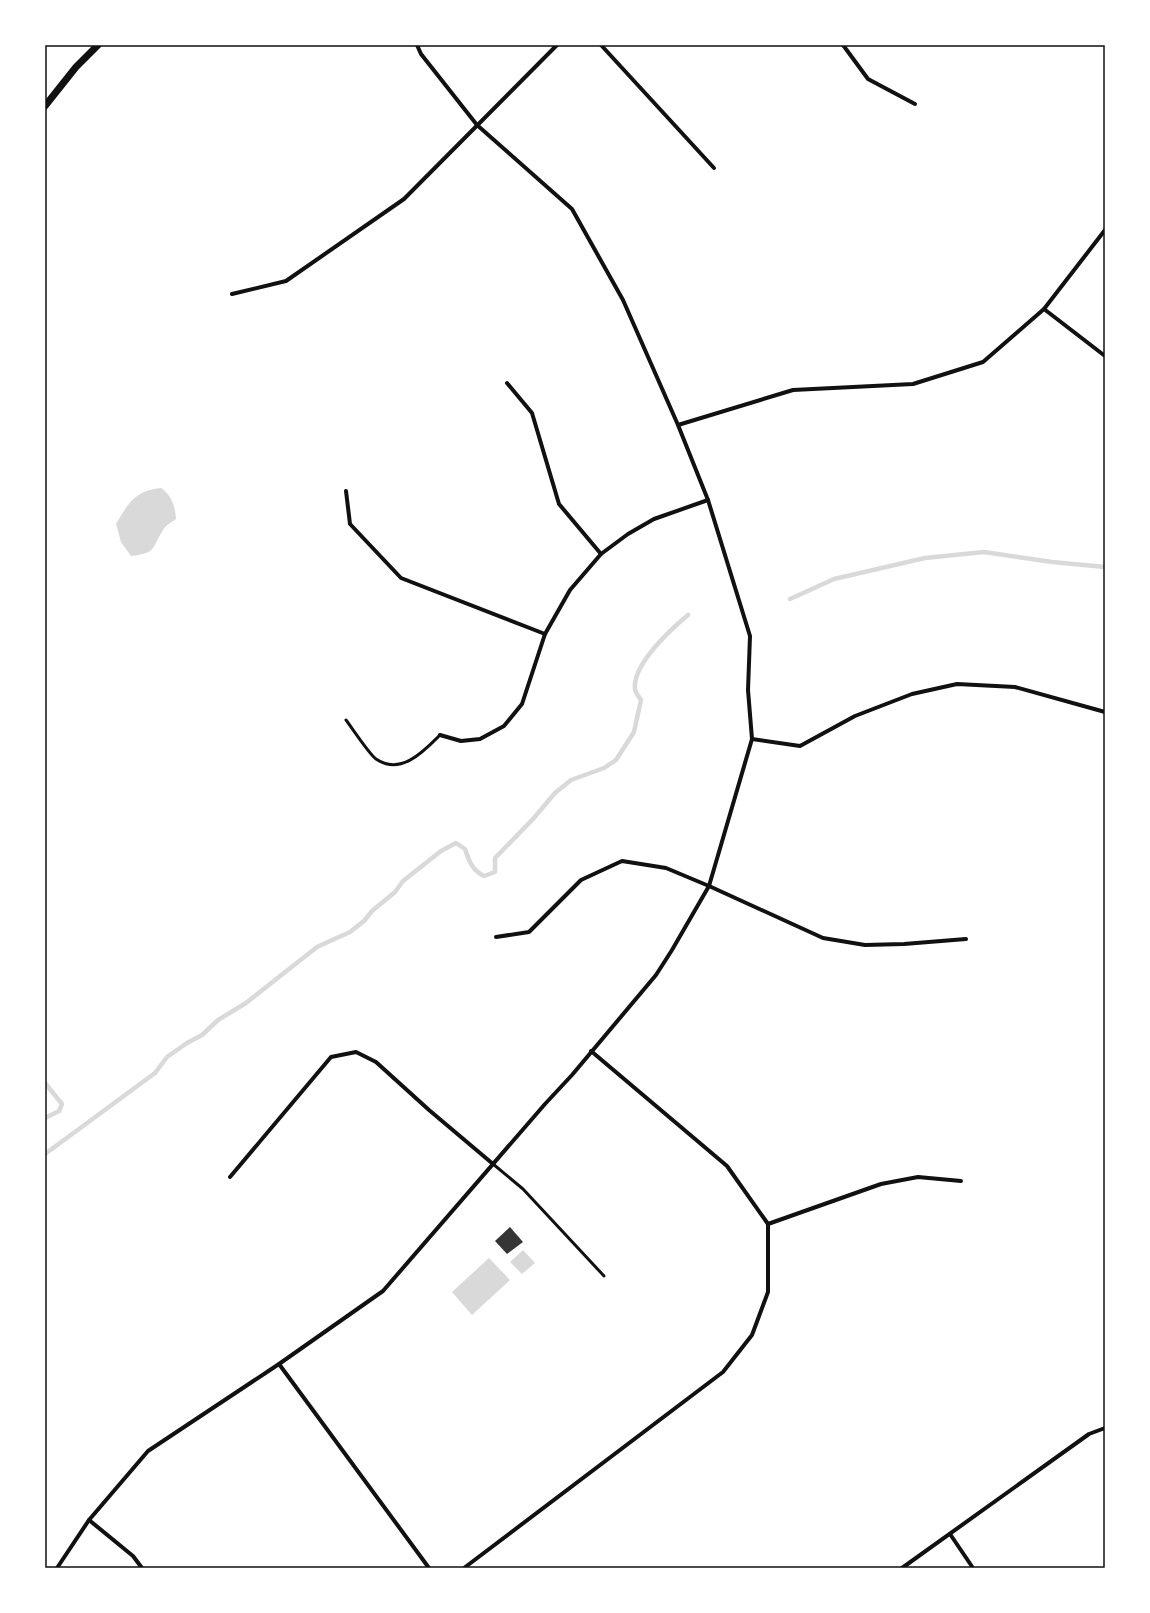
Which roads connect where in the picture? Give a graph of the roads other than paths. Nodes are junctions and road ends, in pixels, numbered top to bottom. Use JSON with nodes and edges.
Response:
{"nodes":[{"id":1,"x":98,"y":45,"type":"edge"},
{"id":2,"x":417,"y":45,"type":"edge"},
{"id":3,"x":557,"y":45,"type":"edge"},
{"id":4,"x":601,"y":45,"type":"edge"},
{"id":5,"x":843,"y":45,"type":"edge"},
{"id":6,"x":915,"y":104,"type":"dead end"},
{"id":7,"x":45,"y":106,"type":"edge"},
{"id":8,"x":476,"y":125,"type":"junction"},
{"id":9,"x":714,"y":168,"type":"dead end"},
{"id":10,"x":1105,"y":230,"type":"edge"},
{"id":11,"x":232,"y":294,"type":"dead end"},
{"id":12,"x":1044,"y":308,"type":"junction"},
{"id":13,"x":1105,"y":356,"type":"edge"},
{"id":14,"x":507,"y":383,"type":"dead end"},
{"id":15,"x":678,"y":426,"type":"junction"},
{"id":16,"x":346,"y":491,"type":"dead end"},
{"id":17,"x":708,"y":500,"type":"junction"},
{"id":18,"x":601,"y":554,"type":"junction"},
{"id":19,"x":546,"y":634,"type":"junction"},
{"id":20,"x":1105,"y":712,"type":"edge"},
{"id":21,"x":346,"y":720,"type":"dead end"},
{"id":22,"x":440,"y":735,"type":"joint"},
{"id":23,"x":752,"y":739,"type":"junction"},
{"id":24,"x":709,"y":886,"type":"junction"},
{"id":25,"x":496,"y":937,"type":"dead end"},
{"id":26,"x":966,"y":939,"type":"dead end"},
{"id":27,"x":591,"y":1051,"type":"junction"},
{"id":28,"x":493,"y":1164,"type":"junction"},
{"id":29,"x":230,"y":1177,"type":"dead end"},
{"id":30,"x":961,"y":1181,"type":"dead end"},
{"id":31,"x":768,"y":1224,"type":"junction"},
{"id":32,"x":604,"y":1276,"type":"dead end"},
{"id":33,"x":279,"y":1364,"type":"junction"},
{"id":34,"x":1105,"y":1428,"type":"edge"},
{"id":35,"x":89,"y":1520,"type":"junction"},
{"id":36,"x":950,"y":1534,"type":"junction"},
{"id":37,"x":57,"y":1568,"type":"edge"},
{"id":38,"x":142,"y":1568,"type":"edge"},
{"id":39,"x":429,"y":1568,"type":"edge"},
{"id":40,"x":464,"y":1568,"type":"edge"},
{"id":41,"x":902,"y":1568,"type":"edge"},
{"id":42,"x":973,"y":1568,"type":"edge"}],
"edges":[{"from":1,"to":7,"type":"street"},
{"from":2,"to":8,"type":"street"},
{"from":3,"to":8,"type":"street"},
{"from":4,"to":9,"type":"street"},
{"from":5,"to":6,"type":"street"},
{"from":8,"to":11,"type":"street"},
{"from":8,"to":15,"type":"street"},
{"from":10,"to":12,"type":"street"},
{"from":12,"to":13,"type":"street"},
{"from":12,"to":15,"type":"street"},
{"from":14,"to":18,"type":"street"},
{"from":15,"to":17,"type":"street"},
{"from":16,"to":19,"type":"street"},
{"from":17,"to":18,"type":"street"},
{"from":17,"to":23,"type":"street"},
{"from":18,"to":19,"type":"street"},
{"from":19,"to":22,"type":"street"},
{"from":20,"to":23,"type":"street"},
{"from":21,"to":22,"type":"lane"},
{"from":23,"to":24,"type":"street"},
{"from":24,"to":25,"type":"street"},
{"from":24,"to":26,"type":"street"},
{"from":24,"to":27,"type":"street"},
{"from":27,"to":28,"type":"street"},
{"from":27,"to":31,"type":"street"},
{"from":28,"to":29,"type":"street"},
{"from":28,"to":32,"type":"lane"},
{"from":28,"to":33,"type":"street"},
{"from":30,"to":31,"type":"street"},
{"from":31,"to":40,"type":"street"},
{"from":33,"to":35,"type":"street"},
{"from":33,"to":39,"type":"street"},
{"from":34,"to":36,"type":"street"},
{"from":35,"to":37,"type":"street"},
{"from":35,"to":38,"type":"street"},
{"from":36,"to":41,"type":"street"},
{"from":36,"to":42,"type":"street"}]}
